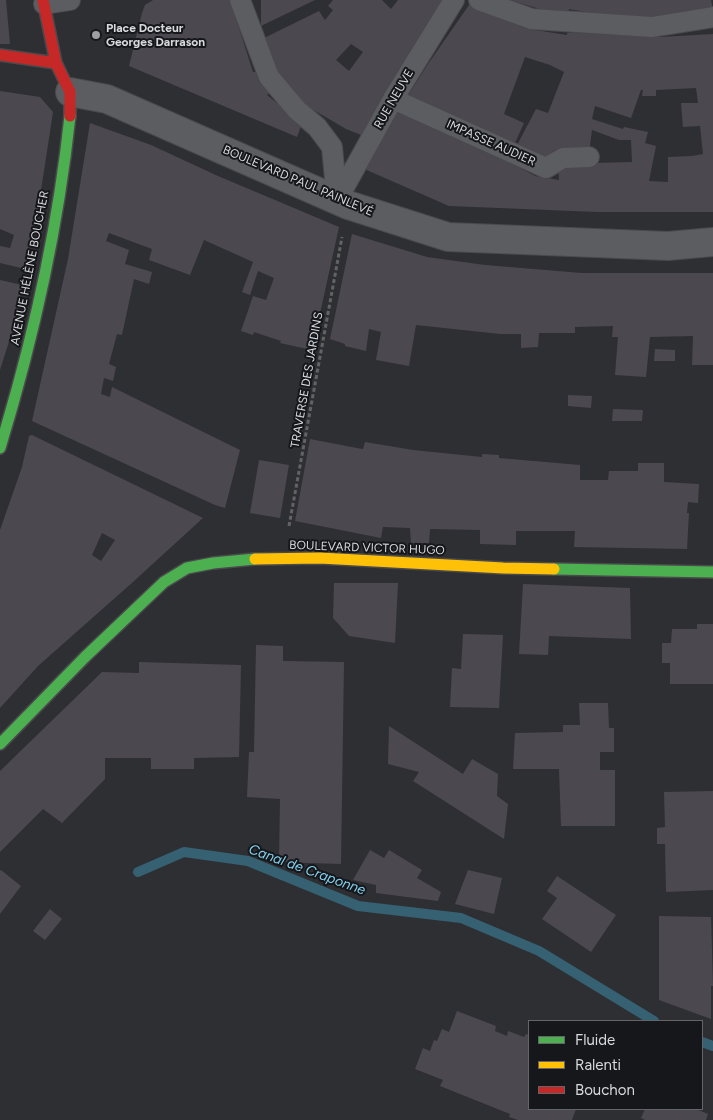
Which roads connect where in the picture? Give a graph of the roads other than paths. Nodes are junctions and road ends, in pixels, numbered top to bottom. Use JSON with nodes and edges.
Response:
{"nodes":[{"id":1,"x":70,"y":0,"type":"edge"},
{"id":2,"x":240,"y":0,"type":"edge"},
{"id":3,"x":454,"y":0,"type":"edge"},
{"id":4,"x":479,"y":0,"type":"edge"},
{"id":5,"x":44,"y":2,"type":"edge"},
{"id":6,"x":713,"y":17,"type":"edge"},
{"id":7,"x":0,"y":55,"type":"edge"},
{"id":8,"x":56,"y":63,"type":"junction"},
{"id":9,"x":70,"y":92,"type":"junction"},
{"id":10,"x":393,"y":99,"type":"junction"},
{"id":11,"x":589,"y":157,"type":"dead end"},
{"id":12,"x":343,"y":202,"type":"junction"},
{"id":13,"x":713,"y":242,"type":"edge"},
{"id":14,"x":0,"y":448,"type":"edge"},
{"id":15,"x":713,"y":572,"type":"edge"},
{"id":16,"x":0,"y":744,"type":"edge"}],
"edges":[{"from":1,"to":5,"type":"lane"},
{"from":2,"to":12,"type":"lane"},
{"from":3,"to":10,"type":"lane","name":"RUE NEUVE"},
{"from":4,"to":6,"type":"lane"},
{"from":5,"to":8,"type":"main road"},
{"from":7,"to":8,"type":"main road"},
{"from":8,"to":9,"type":"main road"},
{"from":9,"to":12,"type":"street","name":"BOULEVARD PAUL PAINLEVÉ"},
{"from":9,"to":14,"type":"main road","name":"AVENUE HÉLÈNE BOUCHER"},
{"from":10,"to":11,"type":"lane","name":"IMPASSE AUDIER"},
{"from":10,"to":12,"type":"lane","name":"RUE NEUVE"},
{"from":12,"to":13,"type":"street","name":"BOULEVARD PAUL PAINLEVÉ"},
{"from":15,"to":16,"type":"main road","name":"BOULEVARD VICTOR HUGO"}]}
